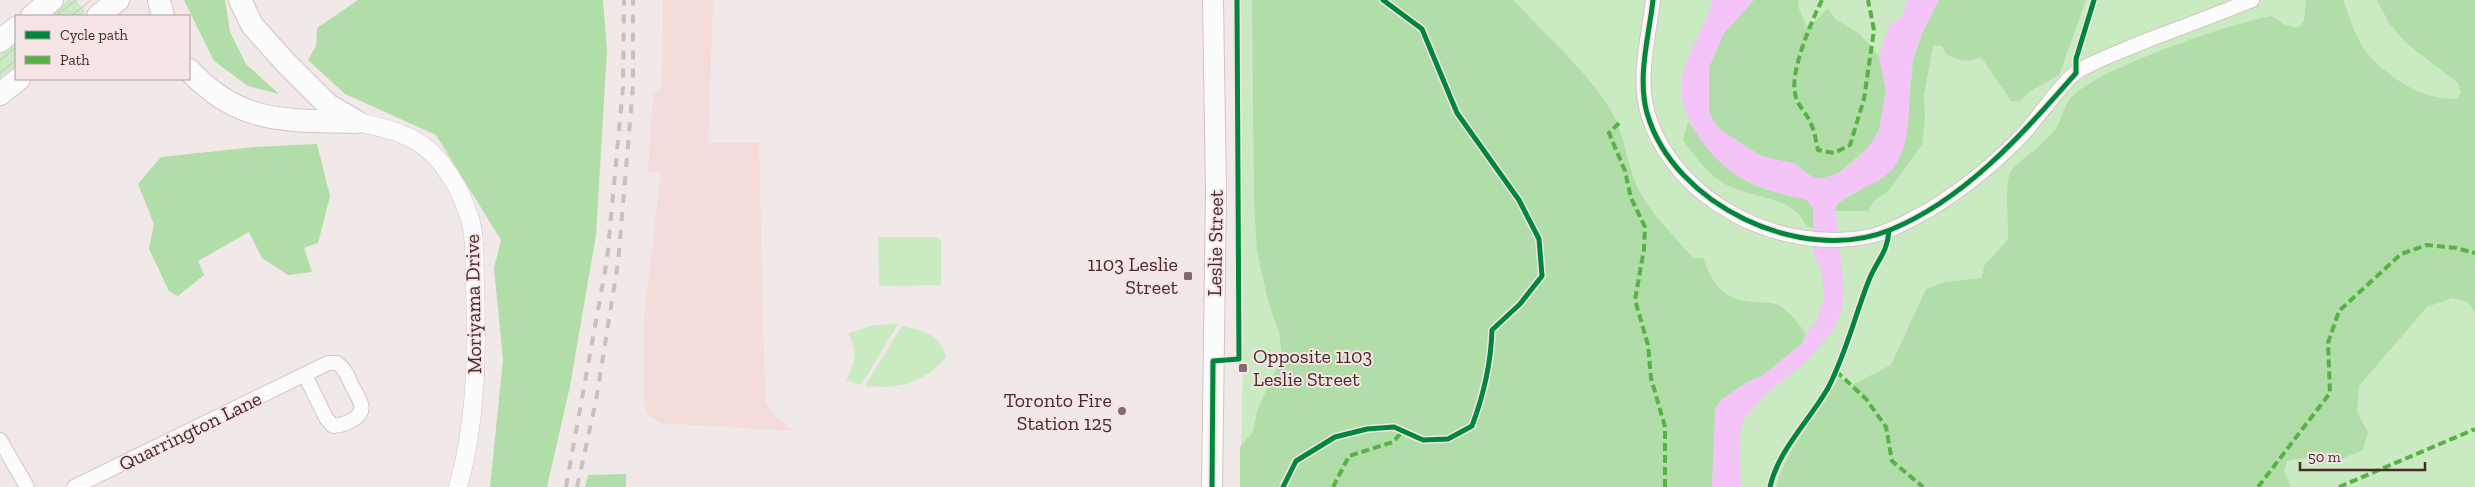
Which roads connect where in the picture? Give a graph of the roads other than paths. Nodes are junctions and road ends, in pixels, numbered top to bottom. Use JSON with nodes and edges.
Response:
{"nodes":[{"id":1,"x":52,"y":0,"type":"edge"},
{"id":2,"x":159,"y":0,"type":"edge"},
{"id":3,"x":240,"y":0,"type":"edge"},
{"id":4,"x":1213,"y":0,"type":"edge"},
{"id":5,"x":1653,"y":0,"type":"edge"},
{"id":6,"x":2252,"y":0,"type":"edge"},
{"id":7,"x":33,"y":15,"type":"edge"},
{"id":8,"x":163,"y":15,"type":"edge"},
{"id":9,"x":190,"y":71,"type":"edge"},
{"id":10,"x":19,"y":80,"type":"edge"},
{"id":11,"x":0,"y":94,"type":"edge"},
{"id":12,"x":357,"y":122,"type":"junction"},
{"id":13,"x":305,"y":375,"type":"junction"},
{"id":14,"x":0,"y":440,"type":"edge"},
{"id":15,"x":27,"y":487,"type":"edge"},
{"id":16,"x":74,"y":487,"type":"edge"},
{"id":17,"x":458,"y":487,"type":"edge"},
{"id":18,"x":1212,"y":487,"type":"edge"}],
"edges":[{"from":1,"to":7,"type":"main road"},
{"from":2,"to":8,"type":"main road"},
{"from":3,"to":12,"type":"main road"},
{"from":4,"to":18,"type":"main road","name":"Leslie Street"},
{"from":5,"to":6,"type":"street"},
{"from":9,"to":12,"type":"main road"},
{"from":10,"to":11,"type":"main road"},
{"from":12,"to":17,"type":"street","name":"Moriyama Drive"},
{"from":13,"to":13,"type":"street","name":"Quarrington Lane"},
{"from":13,"to":16,"type":"street","name":"Quarrington Lane"},
{"from":14,"to":15,"type":"street"}]}
